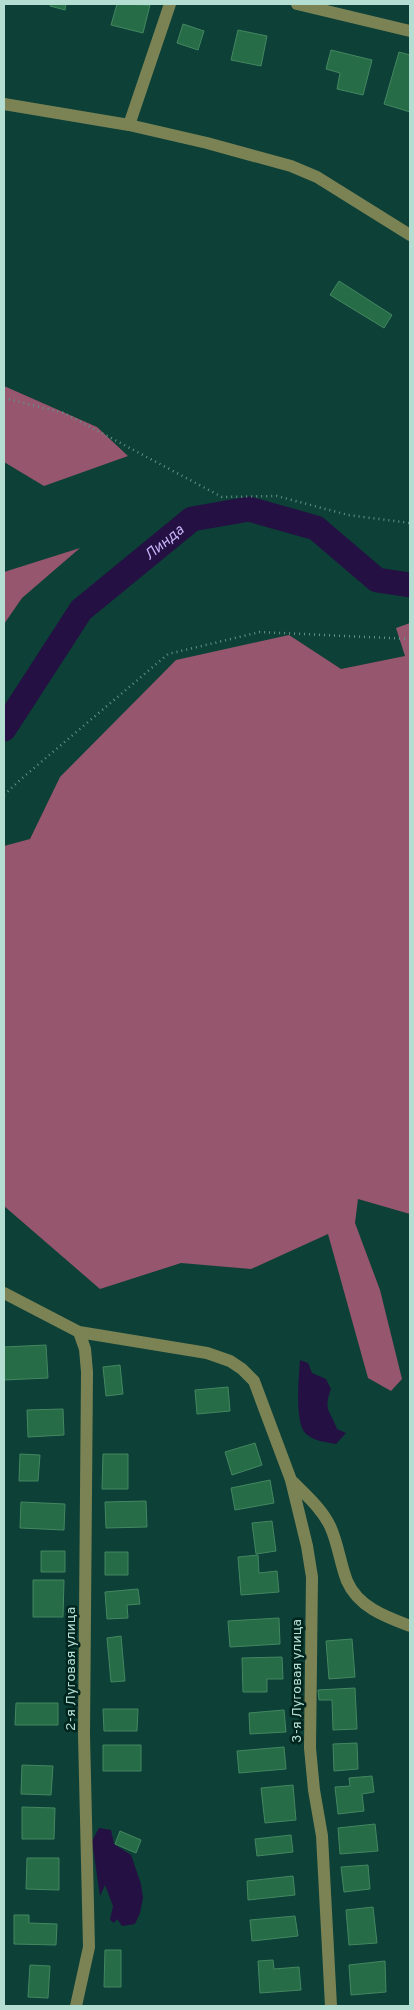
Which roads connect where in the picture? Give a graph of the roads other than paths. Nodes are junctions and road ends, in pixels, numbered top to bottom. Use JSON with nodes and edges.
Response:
{"nodes":[{"id":1,"x":170,"y":4,"type":"edge"},
{"id":2,"x":297,"y":4,"type":"edge"},
{"id":3,"x":410,"y":31,"type":"edge"},
{"id":4,"x":4,"y":104,"type":"edge"},
{"id":5,"x":129,"y":126,"type":"junction"},
{"id":6,"x":410,"y":235,"type":"edge"},
{"id":7,"x":4,"y":1293,"type":"edge"},
{"id":8,"x":79,"y":1332,"type":"junction"},
{"id":9,"x":291,"y":1480,"type":"junction"},
{"id":10,"x":410,"y":1626,"type":"edge"},
{"id":11,"x":76,"y":2006,"type":"edge"},
{"id":12,"x":331,"y":2006,"type":"edge"}],
"edges":[{"from":1,"to":5,"type":"street"},
{"from":2,"to":3,"type":"street"},
{"from":4,"to":5,"type":"street"},
{"from":5,"to":6,"type":"street"},
{"from":7,"to":8,"type":"street"},
{"from":8,"to":9,"type":"street","name":"3-я Луговая улица"},
{"from":8,"to":11,"type":"street","name":"2-я Луговая улица"},
{"from":9,"to":10,"type":"street"},
{"from":9,"to":12,"type":"street","name":"3-я Луговая улица"}]}
